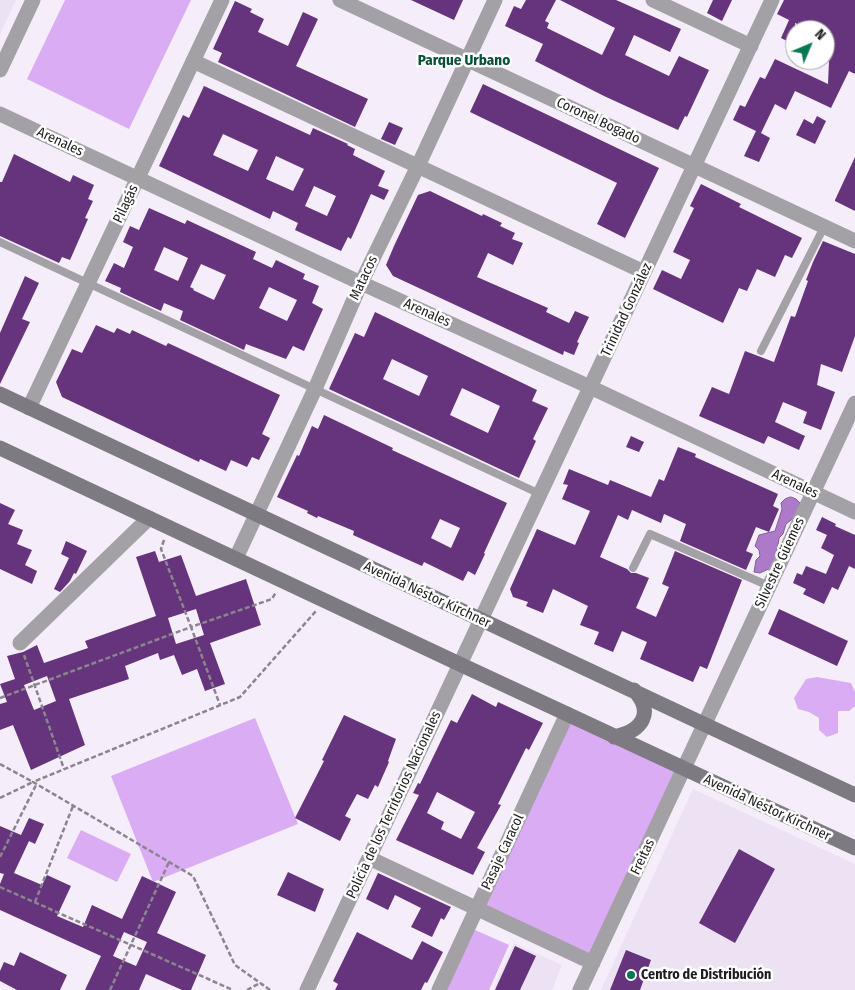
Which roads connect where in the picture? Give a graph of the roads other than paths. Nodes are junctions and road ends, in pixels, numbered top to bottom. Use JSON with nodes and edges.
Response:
{"nodes":[{"id":1,"x":33,"y":0,"type":"edge"},
{"id":2,"x":222,"y":0,"type":"edge"},
{"id":3,"x":340,"y":0,"type":"edge"},
{"id":4,"x":496,"y":0,"type":"edge"},
{"id":5,"x":653,"y":0,"type":"edge"},
{"id":6,"x":772,"y":0,"type":"edge"},
{"id":7,"x":751,"y":46,"type":"junction"},
{"id":8,"x":468,"y":60,"type":"junction"},
{"id":9,"x":193,"y":61,"type":"junction"},
{"id":10,"x":0,"y":70,"type":"edge"},
{"id":11,"x":0,"y":114,"type":"edge"},
{"id":12,"x":418,"y":166,"type":"junction"},
{"id":13,"x":694,"y":166,"type":"junction"},
{"id":14,"x":138,"y":178,"type":"junction"},
{"id":15,"x":824,"y":227,"type":"junction"},
{"id":16,"x":855,"y":241,"type":"edge"},
{"id":17,"x":0,"y":242,"type":"edge"},
{"id":18,"x":644,"y":272,"type":"junction"},
{"id":19,"x":89,"y":283,"type":"junction"},
{"id":20,"x":361,"y":283,"type":"junction"},
{"id":21,"x":762,"y":351,"type":"dead end"},
{"id":22,"x":590,"y":387,"type":"junction"},
{"id":23,"x":315,"y":389,"type":"junction"},
{"id":24,"x":0,"y":394,"type":"edge"},
{"id":25,"x":855,"y":403,"type":"edge"},
{"id":26,"x":29,"y":408,"type":"junction"},
{"id":27,"x":0,"y":448,"type":"edge"},
{"id":28,"x":812,"y":492,"type":"junction"},
{"id":29,"x":540,"y":494,"type":"junction"},
{"id":30,"x":855,"y":512,"type":"edge"},
{"id":31,"x":256,"y":515,"type":"junction"},
{"id":32,"x":149,"y":518,"type":"junction"},
{"id":33,"x":236,"y":558,"type":"junction"},
{"id":34,"x":633,"y":568,"type":"dead end"},
{"id":35,"x":769,"y":586,"type":"junction"},
{"id":36,"x":480,"y":619,"type":"junction"},
{"id":37,"x":20,"y":643,"type":"road end"},
{"id":38,"x":460,"y":664,"type":"junction"},
{"id":39,"x":633,"y":690,"type":"junction"},
{"id":40,"x":567,"y":714,"type":"junction"},
{"id":41,"x":705,"y":724,"type":"junction"},
{"id":42,"x":614,"y":737,"type":"junction"},
{"id":43,"x":684,"y":770,"type":"junction"},
{"id":44,"x":855,"y":795,"type":"edge"},
{"id":45,"x":855,"y":848,"type":"edge"},
{"id":46,"x":369,"y":858,"type":"junction"},
{"id":47,"x":477,"y":908,"type":"junction"},
{"id":48,"x":593,"y":963,"type":"junction"},
{"id":49,"x":307,"y":990,"type":"edge"},
{"id":50,"x":440,"y":990,"type":"edge"},
{"id":51,"x":580,"y":990,"type":"edge"}],
"edges":[{"from":1,"to":10,"type":"street"},
{"from":2,"to":9,"type":"street","name":"Pilagás"},
{"from":3,"to":8,"type":"street","name":"Coronel Bogado"},
{"from":4,"to":8,"type":"street","name":"Matacos"},
{"from":5,"to":7,"type":"street"},
{"from":6,"to":7,"type":"street","name":"Trinidad González"},
{"from":7,"to":13,"type":"street","name":"Trinidad González"},
{"from":8,"to":12,"type":"street","name":"Matacos"},
{"from":8,"to":13,"type":"street","name":"Coronel Bogado"},
{"from":9,"to":12,"type":"street"},
{"from":9,"to":14,"type":"street","name":"Pilagás"},
{"from":11,"to":14,"type":"street","name":"Arenales"},
{"from":12,"to":18,"type":"street"},
{"from":12,"to":20,"type":"street","name":"Matacos"},
{"from":13,"to":15,"type":"street","name":"Coronel Bogado"},
{"from":13,"to":18,"type":"street","name":"Trinidad González"},
{"from":14,"to":19,"type":"street","name":"Pilagás"},
{"from":14,"to":20,"type":"street","name":"Arenales"},
{"from":15,"to":16,"type":"street","name":"Coronel Bogado"},
{"from":15,"to":21,"type":"lane"},
{"from":17,"to":19,"type":"lane"},
{"from":18,"to":22,"type":"street","name":"Trinidad González"},
{"from":19,"to":23,"type":"lane"},
{"from":19,"to":26,"type":"street","name":"Pilagás"},
{"from":20,"to":22,"type":"street","name":"Arenales"},
{"from":20,"to":23,"type":"street","name":"Matacos"},
{"from":22,"to":28,"type":"street","name":"Arenales"},
{"from":22,"to":29,"type":"street","name":"Trinidad González"},
{"from":23,"to":29,"type":"lane"},
{"from":23,"to":31,"type":"street","name":"Matacos"},
{"from":24,"to":26,"type":"main road","name":"Avenida Néstor Kirchner"},
{"from":25,"to":28,"type":"street","name":"Silvestre Güemes"},
{"from":26,"to":31,"type":"main road","name":"Avenida Néstor Kirchner"},
{"from":27,"to":32,"type":"main road","name":"Avenida Néstor Kirchner"},
{"from":28,"to":30,"type":"street","name":"Arenales"},
{"from":28,"to":35,"type":"street","name":"Silvestre Güemes"},
{"from":29,"to":36,"type":"street","name":"Trinidad González"},
{"from":31,"to":33,"type":"street","name":"Matacos"},
{"from":31,"to":36,"type":"main road","name":"Avenida Néstor Kirchner"},
{"from":32,"to":33,"type":"main road","name":"Avenida Néstor Kirchner"},
{"from":32,"to":37,"type":"street"},
{"from":33,"to":38,"type":"main road","name":"Avenida Néstor Kirchner"},
{"from":34,"to":35,"type":"lane"},
{"from":35,"to":41,"type":"street","name":"Silvestre Güemes"},
{"from":36,"to":38,"type":"street","name":"Policía de los Territorios Nacionales"},
{"from":36,"to":39,"type":"main road","name":"Avenida Néstor Kirchner"},
{"from":38,"to":40,"type":"main road","name":"Avenida Néstor Kirchner"},
{"from":38,"to":46,"type":"street","name":"Policía de los Territorios Nacionales"},
{"from":39,"to":41,"type":"main road","name":"Avenida Néstor Kirchner"},
{"from":39,"to":42,"type":"main road"},
{"from":40,"to":42,"type":"main road","name":"Avenida Néstor Kirchner"},
{"from":40,"to":47,"type":"street","name":"Pasaje Caracol"},
{"from":41,"to":43,"type":"street","name":"Freitas"},
{"from":41,"to":44,"type":"main road","name":"Avenida Néstor Kirchner"},
{"from":42,"to":43,"type":"main road","name":"Avenida Néstor Kirchner"},
{"from":43,"to":45,"type":"main road","name":"Avenida Néstor Kirchner"},
{"from":43,"to":48,"type":"street","name":"Freitas"},
{"from":46,"to":47,"type":"street"},
{"from":46,"to":49,"type":"street","name":"Policía de los Territorios Nacionales"},
{"from":47,"to":48,"type":"street"},
{"from":47,"to":50,"type":"street","name":"Pasaje Caracol"},
{"from":48,"to":51,"type":"street","name":"Freitas"}]}
